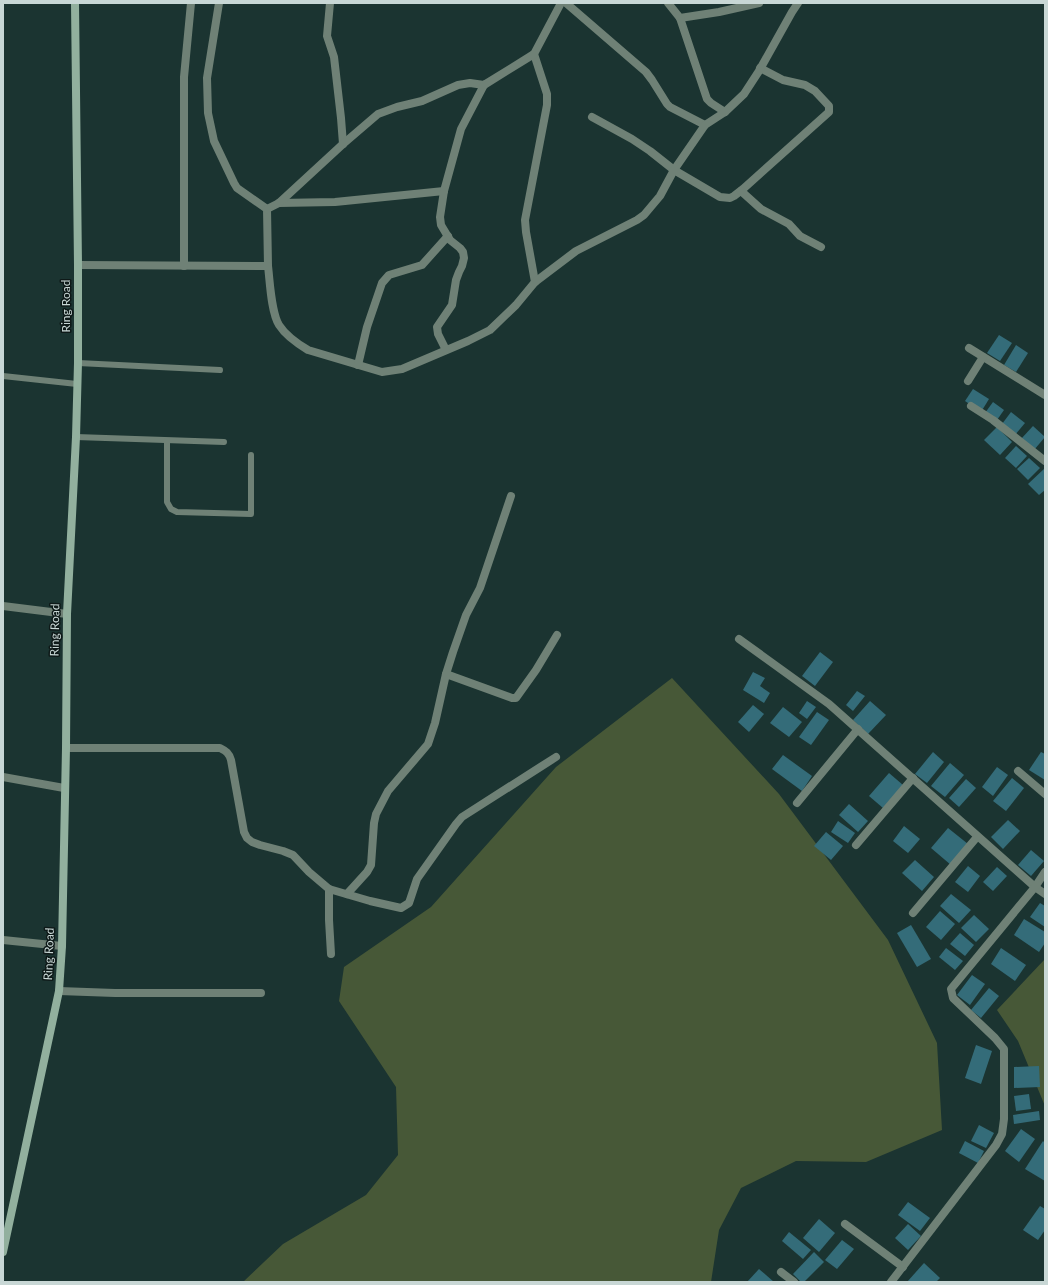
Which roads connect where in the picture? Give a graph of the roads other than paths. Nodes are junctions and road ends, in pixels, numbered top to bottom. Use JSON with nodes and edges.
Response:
{"nodes":[{"id":1,"x":75,"y":3,"type":"edge"},
{"id":2,"x":191,"y":3,"type":"edge"},
{"id":3,"x":219,"y":3,"type":"edge"},
{"id":4,"x":330,"y":3,"type":"edge"},
{"id":5,"x":561,"y":3,"type":"edge"},
{"id":6,"x":566,"y":3,"type":"edge"},
{"id":7,"x":668,"y":3,"type":"edge"},
{"id":8,"x":758,"y":3,"type":"edge"},
{"id":9,"x":798,"y":3,"type":"edge"},
{"id":10,"x":680,"y":18,"type":"junction"},
{"id":11,"x":534,"y":54,"type":"junction"},
{"id":12,"x":760,"y":68,"type":"junction"},
{"id":13,"x":484,"y":86,"type":"junction"},
{"id":14,"x":725,"y":112,"type":"junction"},
{"id":15,"x":592,"y":117,"type":"dead end"},
{"id":16,"x":705,"y":125,"type":"junction"},
{"id":17,"x":343,"y":144,"type":"junction"},
{"id":18,"x":674,"y":170,"type":"junction"},
{"id":19,"x":444,"y":191,"type":"junction"},
{"id":20,"x":740,"y":191,"type":"junction"},
{"id":21,"x":279,"y":203,"type":"junction"},
{"id":22,"x":267,"y":209,"type":"junction"},
{"id":23,"x":448,"y":236,"type":"junction"},
{"id":24,"x":821,"y":247,"type":"dead end"},
{"id":25,"x":78,"y":265,"type":"junction"},
{"id":26,"x":184,"y":266,"type":"junction"},
{"id":27,"x":268,"y":266,"type":"junction"},
{"id":28,"x":535,"y":282,"type":"junction"},
{"id":29,"x":969,"y":348,"type":"dead end"},
{"id":30,"x":446,"y":350,"type":"junction"},
{"id":31,"x":983,"y":357,"type":"junction"},
{"id":32,"x":78,"y":363,"type":"junction"},
{"id":33,"x":358,"y":365,"type":"junction"},
{"id":34,"x":220,"y":370,"type":"dead end"},
{"id":35,"x":3,"y":376,"type":"edge"},
{"id":36,"x":968,"y":381,"type":"dead end"},
{"id":37,"x":77,"y":384,"type":"junction"},
{"id":38,"x":1045,"y":395,"type":"edge"},
{"id":39,"x":971,"y":406,"type":"dead end"},
{"id":40,"x":76,"y":437,"type":"junction"},
{"id":41,"x":167,"y":441,"type":"junction"},
{"id":42,"x":224,"y":442,"type":"dead end"},
{"id":43,"x":251,"y":454,"type":"dead end"},
{"id":44,"x":1045,"y":461,"type":"edge"},
{"id":45,"x":511,"y":496,"type":"dead end"},
{"id":46,"x":3,"y":606,"type":"edge"},
{"id":47,"x":67,"y":614,"type":"junction"},
{"id":48,"x":557,"y":635,"type":"dead end"},
{"id":49,"x":739,"y":639,"type":"dead end"},
{"id":50,"x":446,"y":674,"type":"junction"},
{"id":51,"x":858,"y":729,"type":"junction"},
{"id":52,"x":66,"y":748,"type":"junction"},
{"id":53,"x":556,"y":758,"type":"dead end"},
{"id":54,"x":1018,"y":771,"type":"dead end"},
{"id":55,"x":3,"y":776,"type":"edge"},
{"id":56,"x":913,"y":778,"type":"junction"},
{"id":57,"x":64,"y":788,"type":"junction"},
{"id":58,"x":1045,"y":794,"type":"edge"},
{"id":59,"x":797,"y":803,"type":"dead end"},
{"id":60,"x":977,"y":837,"type":"junction"},
{"id":61,"x":856,"y":845,"type":"dead end"},
{"id":62,"x":1045,"y":872,"type":"edge"},
{"id":63,"x":1035,"y":887,"type":"junction"},
{"id":64,"x":329,"y":888,"type":"junction"},
{"id":65,"x":347,"y":894,"type":"junction"},
{"id":66,"x":1045,"y":894,"type":"edge"},
{"id":67,"x":913,"y":913,"type":"dead end"},
{"id":68,"x":3,"y":940,"type":"edge"},
{"id":69,"x":62,"y":946,"type":"junction"},
{"id":70,"x":331,"y":954,"type":"dead end"},
{"id":71,"x":60,"y":991,"type":"junction"},
{"id":72,"x":260,"y":993,"type":"dead end"},
{"id":73,"x":845,"y":1224,"type":"dead end"},
{"id":74,"x":3,"y":1252,"type":"edge"},
{"id":75,"x":903,"y":1267,"type":"junction"},
{"id":76,"x":781,"y":1272,"type":"dead end"},
{"id":77,"x":794,"y":1282,"type":"edge"},
{"id":78,"x":892,"y":1282,"type":"edge"}],
"edges":[{"from":1,"to":25,"type":"street","name":"Ring Road"},
{"from":2,"to":26,"type":"street"},
{"from":3,"to":22,"type":"street"},
{"from":4,"to":17,"type":"street"},
{"from":5,"to":11,"type":"street"},
{"from":6,"to":16,"type":"street"},
{"from":7,"to":10,"type":"street"},
{"from":8,"to":10,"type":"street"},
{"from":9,"to":12,"type":"street"},
{"from":10,"to":14,"type":"street"},
{"from":11,"to":13,"type":"street"},
{"from":11,"to":28,"type":"street"},
{"from":12,"to":14,"type":"street"},
{"from":12,"to":20,"type":"street"},
{"from":13,"to":17,"type":"street"},
{"from":13,"to":19,"type":"street"},
{"from":14,"to":16,"type":"street"},
{"from":15,"to":18,"type":"street"},
{"from":16,"to":18,"type":"street"},
{"from":17,"to":21,"type":"street"},
{"from":18,"to":20,"type":"street"},
{"from":18,"to":28,"type":"street"},
{"from":19,"to":21,"type":"street"},
{"from":19,"to":23,"type":"street"},
{"from":20,"to":24,"type":"street"},
{"from":21,"to":22,"type":"street"},
{"from":22,"to":27,"type":"street"},
{"from":23,"to":30,"type":"street"},
{"from":23,"to":33,"type":"street"},
{"from":25,"to":26,"type":"street"},
{"from":25,"to":32,"type":"street","name":"Ring Road"},
{"from":26,"to":27,"type":"street"},
{"from":27,"to":33,"type":"street"},
{"from":28,"to":30,"type":"street"},
{"from":29,"to":31,"type":"street"},
{"from":30,"to":33,"type":"street"},
{"from":31,"to":36,"type":"street"},
{"from":31,"to":38,"type":"street"},
{"from":32,"to":34,"type":"lane"},
{"from":32,"to":37,"type":"street","name":"Ring Road"},
{"from":35,"to":37,"type":"lane"},
{"from":37,"to":40,"type":"street","name":"Ring Road"},
{"from":39,"to":44,"type":"street"},
{"from":40,"to":41,"type":"lane"},
{"from":40,"to":47,"type":"street","name":"Ring Road"},
{"from":41,"to":42,"type":"lane"},
{"from":41,"to":43,"type":"lane"},
{"from":45,"to":50,"type":"street"},
{"from":46,"to":47,"type":"street"},
{"from":47,"to":52,"type":"street","name":"Ring Road"},
{"from":48,"to":50,"type":"street"},
{"from":49,"to":51,"type":"street"},
{"from":50,"to":65,"type":"street"},
{"from":51,"to":56,"type":"street"},
{"from":51,"to":59,"type":"street"},
{"from":52,"to":57,"type":"street","name":"Ring Road"},
{"from":52,"to":64,"type":"street"},
{"from":53,"to":65,"type":"street"},
{"from":54,"to":58,"type":"street"},
{"from":55,"to":57,"type":"street"},
{"from":56,"to":60,"type":"street"},
{"from":56,"to":61,"type":"street"},
{"from":57,"to":69,"type":"street","name":"Ring Road"},
{"from":60,"to":63,"type":"street"},
{"from":60,"to":67,"type":"street"},
{"from":62,"to":63,"type":"street"},
{"from":63,"to":66,"type":"street"},
{"from":63,"to":75,"type":"street"},
{"from":64,"to":65,"type":"street"},
{"from":64,"to":70,"type":"street"},
{"from":68,"to":69,"type":"street"},
{"from":69,"to":71,"type":"street","name":"Ring Road"},
{"from":71,"to":72,"type":"street"},
{"from":71,"to":74,"type":"street","name":"Ring Road"},
{"from":73,"to":75,"type":"street"},
{"from":75,"to":78,"type":"street"},
{"from":76,"to":77,"type":"street"}]}
